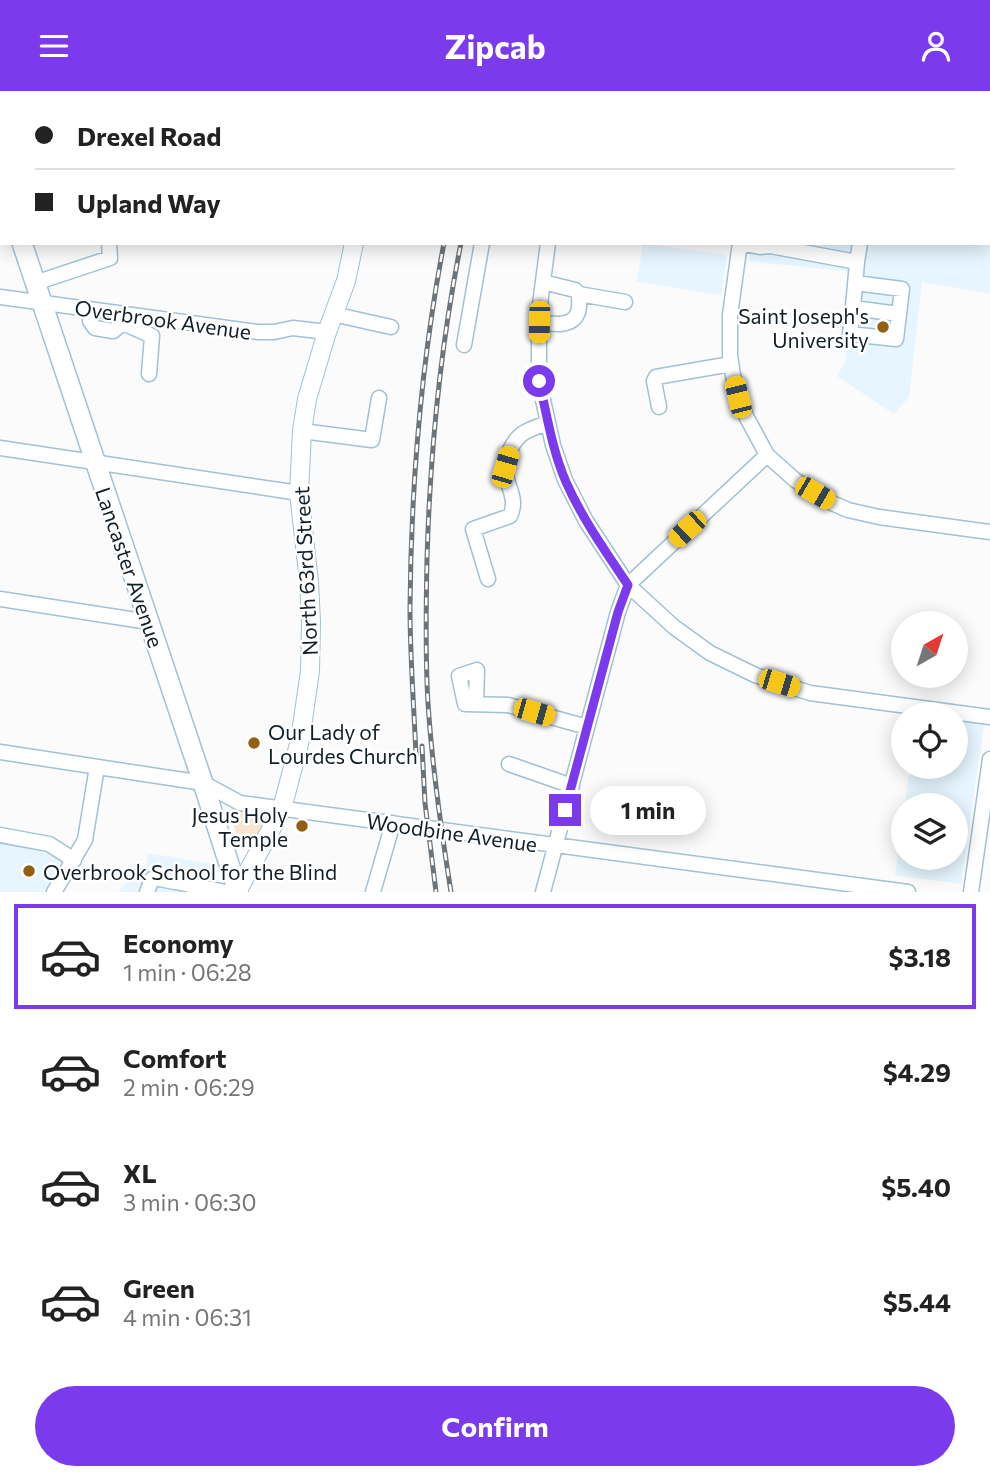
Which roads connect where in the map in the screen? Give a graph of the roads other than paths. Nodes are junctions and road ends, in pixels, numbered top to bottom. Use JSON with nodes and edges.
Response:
{"nodes":[{"id":1,"x":23,"y":245,"type":"edge"},
{"id":2,"x":109,"y":245,"type":"edge"},
{"id":3,"x":355,"y":245,"type":"edge"},
{"id":4,"x":482,"y":245,"type":"edge"},
{"id":5,"x":548,"y":245,"type":"edge"},
{"id":6,"x":740,"y":245,"type":"edge"},
{"id":7,"x":750,"y":245,"type":"edge"},
{"id":8,"x":770,"y":245,"type":"edge"},
{"id":9,"x":860,"y":245,"type":"edge"},
{"id":10,"x":858,"y":262,"type":"junction"},
{"id":11,"x":543,"y":282,"type":"junction"},
{"id":12,"x":35,"y":283,"type":"junction"},
{"id":13,"x":855,"y":283,"type":"junction"},
{"id":14,"x":579,"y":293,"type":"junction"},
{"id":15,"x":0,"y":297,"type":"edge"},
{"id":16,"x":625,"y":302,"type":"dead end"},
{"id":17,"x":42,"y":303,"type":"junction"},
{"id":18,"x":853,"y":308,"type":"junction"},
{"id":19,"x":333,"y":314,"type":"junction"},
{"id":20,"x":899,"y":314,"type":"junction"},
{"id":21,"x":123,"y":319,"type":"junction"},
{"id":22,"x":539,"y":322,"type":"junction"},
{"id":23,"x":391,"y":327,"type":"dead end"},
{"id":24,"x":327,"y":332,"type":"junction"},
{"id":25,"x":464,"y":345,"type":"dead end"},
{"id":26,"x":731,"y":364,"type":"junction"},
{"id":27,"x":149,"y":374,"type":"dead end"},
{"id":28,"x":379,"y":398,"type":"dead end"},
{"id":29,"x":659,"y":407,"type":"dead end"},
{"id":30,"x":548,"y":423,"type":"junction"},
{"id":31,"x":302,"y":431,"type":"junction"},
{"id":32,"x":0,"y":448,"type":"edge"},
{"id":33,"x":766,"y":455,"type":"junction"},
{"id":34,"x":95,"y":462,"type":"junction"},
{"id":35,"x":299,"y":493,"type":"junction"},
{"id":36,"x":990,"y":532,"type":"edge"},
{"id":37,"x":488,"y":579,"type":"dead end"},
{"id":38,"x":628,"y":585,"type":"junction"},
{"id":39,"x":0,"y":599,"type":"edge"},
{"id":40,"x":149,"y":622,"type":"junction"},
{"id":41,"x":476,"y":704,"type":"dead end"},
{"id":42,"x":990,"y":717,"type":"edge"},
{"id":43,"x":587,"y":727,"type":"junction"},
{"id":44,"x":0,"y":751,"type":"edge"},
{"id":45,"x":990,"y":759,"type":"edge"},
{"id":46,"x":509,"y":764,"type":"dead end"},
{"id":47,"x":97,"y":767,"type":"junction"},
{"id":48,"x":203,"y":783,"type":"junction"},
{"id":49,"x":572,"y":786,"type":"junction"},
{"id":50,"x":282,"y":809,"type":"junction"},
{"id":51,"x":393,"y":823,"type":"junction"},
{"id":52,"x":0,"y":835,"type":"edge"},
{"id":53,"x":556,"y":846,"type":"junction"},
{"id":54,"x":74,"y":860,"type":"junction"},
{"id":55,"x":54,"y":892,"type":"edge"},
{"id":56,"x":147,"y":892,"type":"edge"},
{"id":57,"x":226,"y":892,"type":"edge"},
{"id":58,"x":237,"y":892,"type":"edge"},
{"id":59,"x":373,"y":892,"type":"edge"},
{"id":60,"x":543,"y":892,"type":"edge"},
{"id":61,"x":908,"y":892,"type":"edge"},
{"id":62,"x":971,"y":892,"type":"edge"}],
"edges":[{"from":1,"to":12,"type":"highway","name":"Lancaster Avenue"},
{"from":2,"to":12,"type":"street"},
{"from":3,"to":19,"type":"main road","name":"North 63rd Street"},
{"from":4,"to":25,"type":"street"},
{"from":5,"to":11,"type":"street"},
{"from":6,"to":26,"type":"street"},
{"from":7,"to":8,"type":"street"},
{"from":8,"to":10,"type":"street"},
{"from":9,"to":10,"type":"street"},
{"from":10,"to":13,"type":"street"},
{"from":11,"to":14,"type":"street"},
{"from":11,"to":22,"type":"street"},
{"from":12,"to":17,"type":"highway","name":"Lancaster Avenue"},
{"from":13,"to":18,"type":"street"},
{"from":13,"to":20,"type":"street"},
{"from":14,"to":16,"type":"street"},
{"from":14,"to":22,"type":"street"},
{"from":15,"to":17,"type":"street","name":"Overbrook Avenue"},
{"from":17,"to":21,"type":"street","name":"Overbrook Avenue"},
{"from":17,"to":34,"type":"highway","name":"Lancaster Avenue"},
{"from":18,"to":20,"type":"street"},
{"from":18,"to":20,"type":"street"},
{"from":19,"to":23,"type":"street"},
{"from":19,"to":24,"type":"main road","name":"North 63rd Street"},
{"from":21,"to":24,"type":"street","name":"Overbrook Avenue"},
{"from":21,"to":27,"type":"street"},
{"from":22,"to":30,"type":"street"},
{"from":24,"to":31,"type":"main road","name":"North 63rd Street"},
{"from":26,"to":29,"type":"street"},
{"from":26,"to":33,"type":"street"},
{"from":28,"to":31,"type":"street"},
{"from":30,"to":37,"type":"street"},
{"from":30,"to":38,"type":"street"},
{"from":31,"to":35,"type":"main road","name":"North 63rd Street"},
{"from":32,"to":34,"type":"street"},
{"from":33,"to":36,"type":"street"},
{"from":33,"to":38,"type":"street"},
{"from":34,"to":35,"type":"street"},
{"from":34,"to":40,"type":"highway","name":"Lancaster Avenue"},
{"from":35,"to":50,"type":"main road","name":"North 63rd Street"},
{"from":38,"to":42,"type":"street"},
{"from":38,"to":43,"type":"street"},
{"from":39,"to":40,"type":"street"},
{"from":40,"to":48,"type":"highway","name":"Lancaster Avenue"},
{"from":41,"to":43,"type":"street"},
{"from":43,"to":49,"type":"street"},
{"from":44,"to":47,"type":"street","name":"Woodbine Avenue"},
{"from":45,"to":62,"type":"street"},
{"from":46,"to":49,"type":"street"},
{"from":47,"to":48,"type":"street","name":"Woodbine Avenue"},
{"from":47,"to":54,"type":"street"},
{"from":48,"to":50,"type":"street","name":"Woodbine Avenue"},
{"from":48,"to":58,"type":"highway","name":"Lancaster Avenue"},
{"from":49,"to":53,"type":"street"},
{"from":50,"to":51,"type":"street","name":"Woodbine Avenue"},
{"from":50,"to":58,"type":"main road","name":"North 63rd Street"},
{"from":51,"to":53,"type":"street","name":"Woodbine Avenue"},
{"from":51,"to":59,"type":"street"},
{"from":52,"to":54,"type":"street"},
{"from":53,"to":60,"type":"street"},
{"from":53,"to":61,"type":"street","name":"Woodbine Avenue"},
{"from":54,"to":55,"type":"street"},
{"from":56,"to":57,"type":"street"}]}
